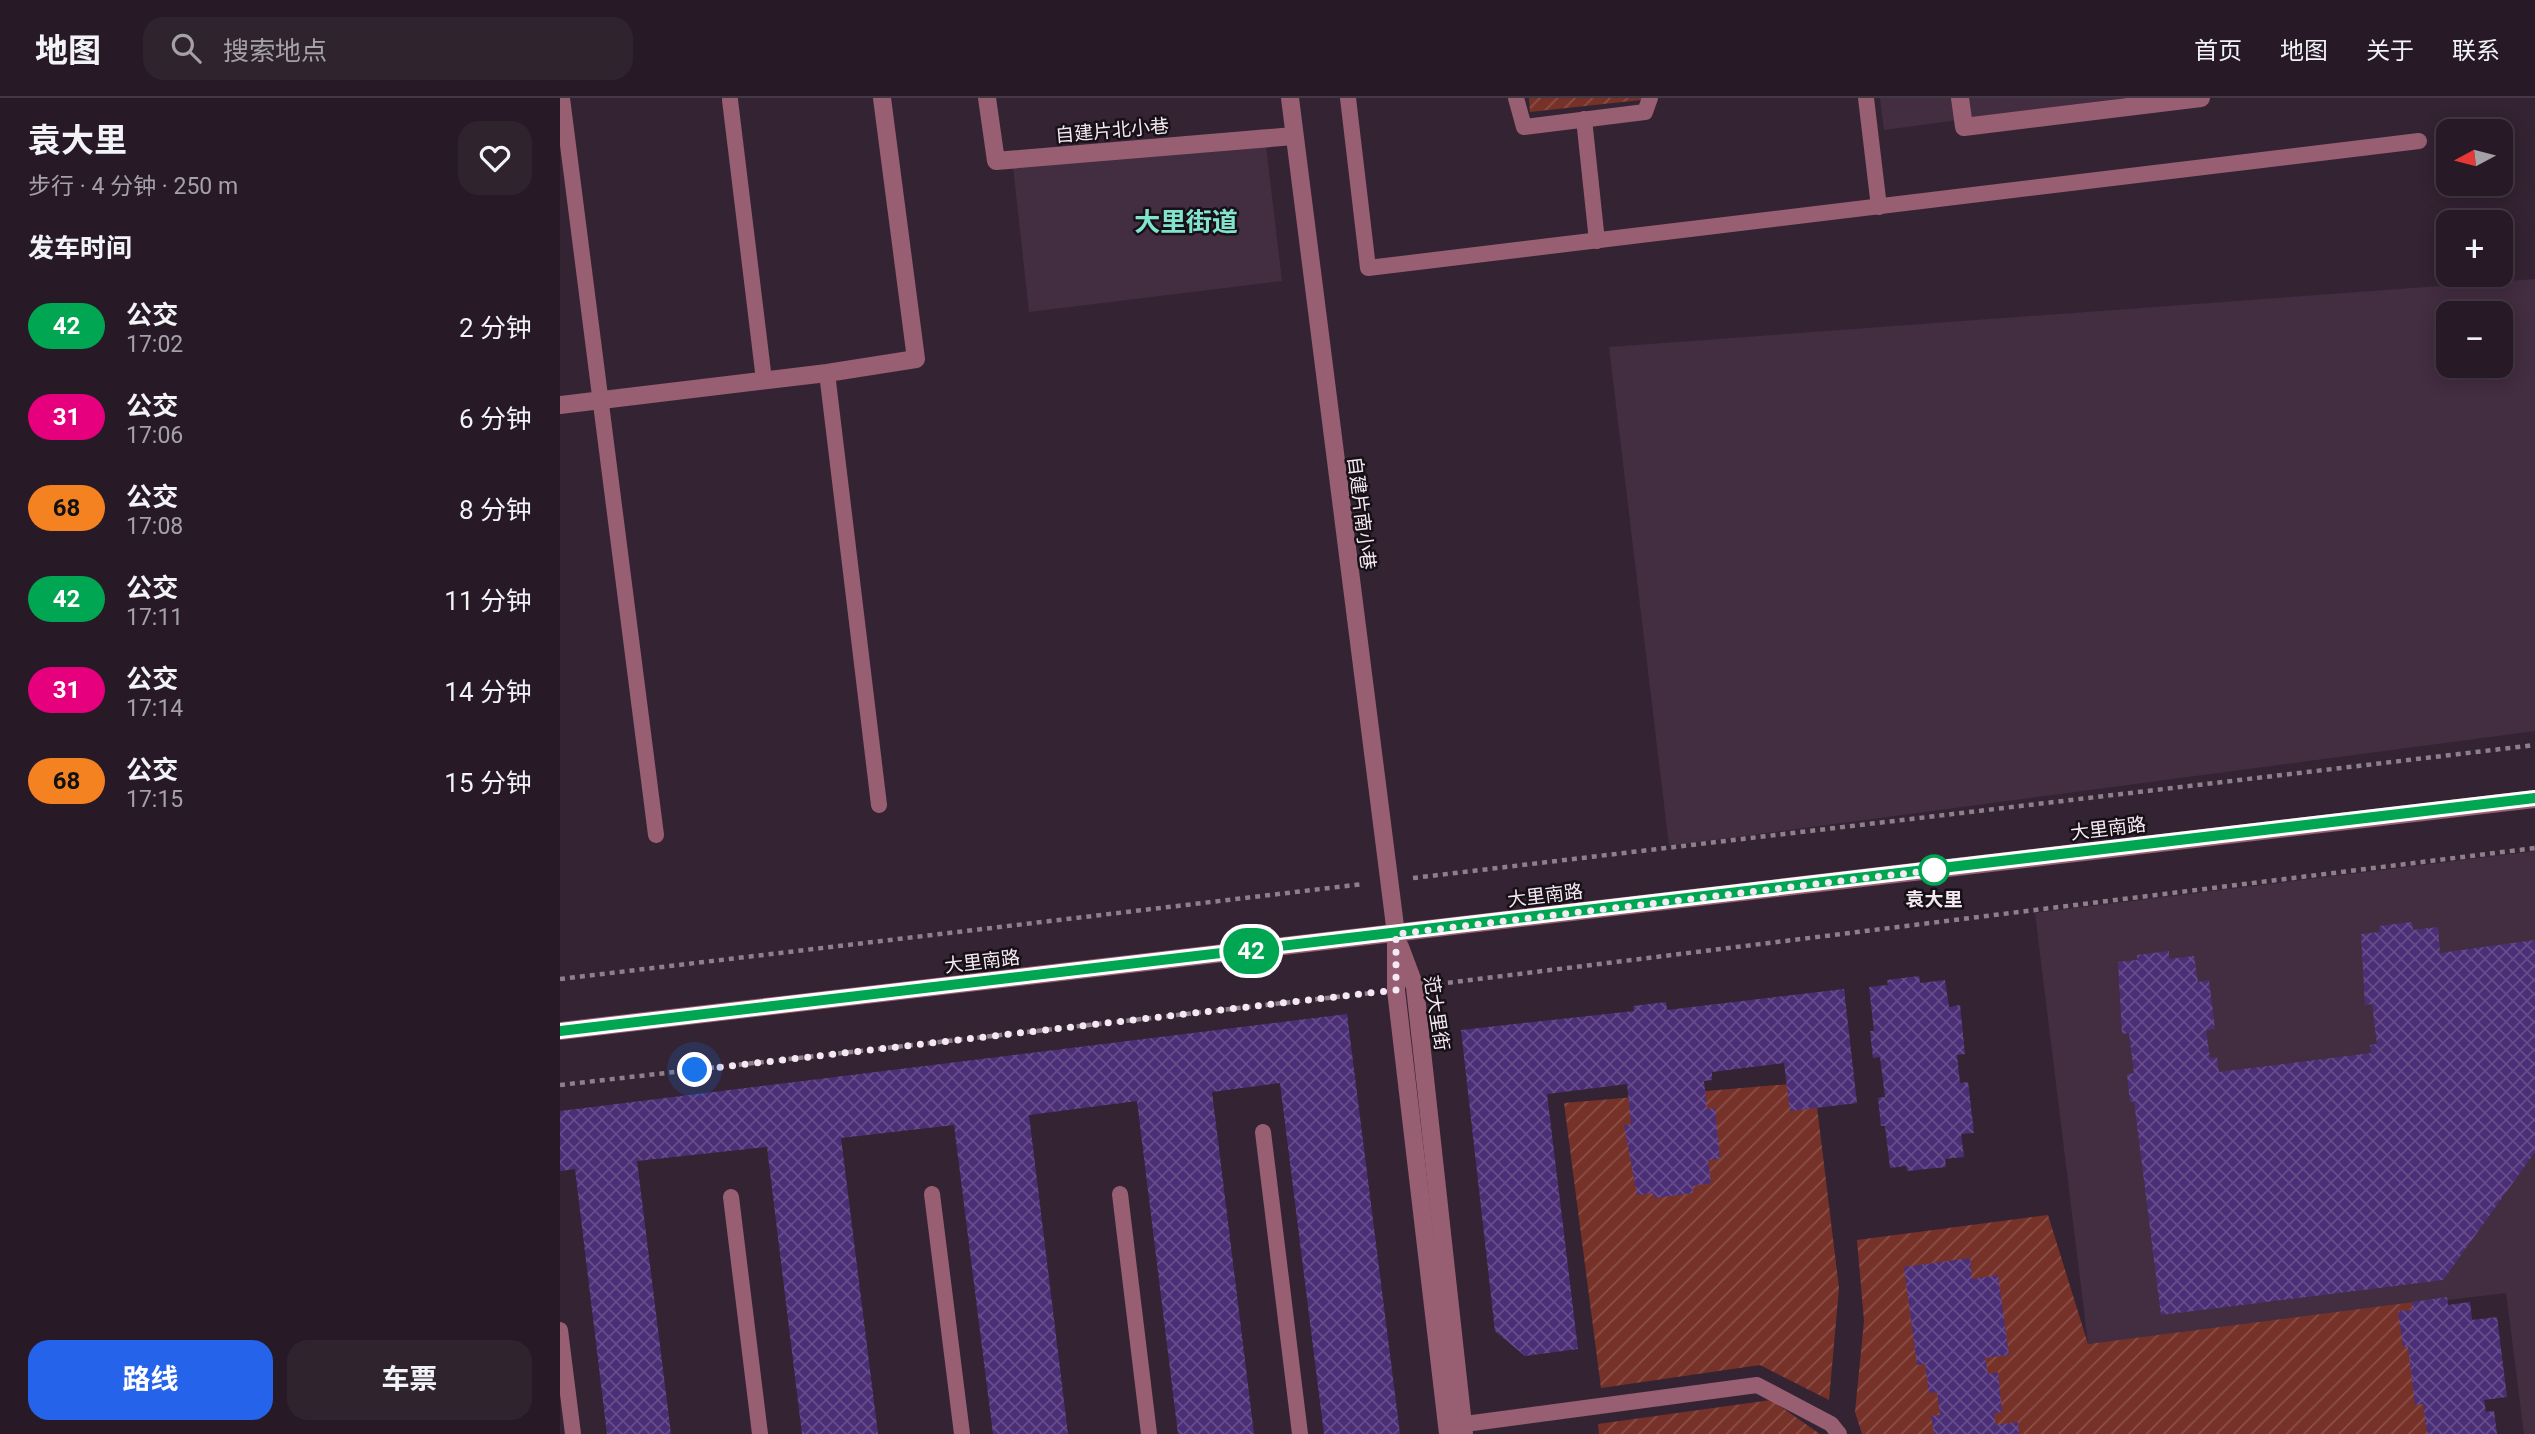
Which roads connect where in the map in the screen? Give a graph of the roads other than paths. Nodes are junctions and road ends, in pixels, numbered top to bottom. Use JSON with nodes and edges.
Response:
{"nodes":[{"id":1,"x":562,"y":98,"type":"edge"},
{"id":2,"x":882,"y":98,"type":"edge"},
{"id":3,"x":987,"y":98,"type":"edge"},
{"id":4,"x":1290,"y":98,"type":"edge"},
{"id":5,"x":1348,"y":98,"type":"edge"},
{"id":6,"x":1516,"y":98,"type":"edge"},
{"id":7,"x":1650,"y":98,"type":"edge"},
{"id":8,"x":1866,"y":98,"type":"edge"},
{"id":9,"x":1960,"y":98,"type":"edge"},
{"id":10,"x":2201,"y":98,"type":"edge"},
{"id":11,"x":730,"y":100,"type":"dead end"},
{"id":12,"x":1584,"y":119,"type":"junction"},
{"id":13,"x":1294,"y":136,"type":"junction"},
{"id":14,"x":2419,"y":141,"type":"dead end"},
{"id":15,"x":1879,"y":207,"type":"junction"},
{"id":16,"x":1597,"y":241,"type":"junction"},
{"id":17,"x":827,"y":373,"type":"junction"},
{"id":18,"x":764,"y":380,"type":"junction"},
{"id":19,"x":602,"y":399,"type":"junction"},
{"id":20,"x":560,"y":405,"type":"edge"},
{"id":21,"x":2535,"y":799,"type":"edge"},
{"id":22,"x":879,"y":805,"type":"dead end"},
{"id":23,"x":656,"y":835,"type":"dead end"},
{"id":24,"x":1396,"y":934,"type":"junction"},
{"id":25,"x":560,"y":1031,"type":"edge"},
{"id":26,"x":1263,"y":1132,"type":"dead end"},
{"id":27,"x":932,"y":1194,"type":"dead end"},
{"id":28,"x":1119,"y":1194,"type":"dead end"},
{"id":29,"x":731,"y":1197,"type":"dead end"},
{"id":30,"x":560,"y":1330,"type":"edge"},
{"id":31,"x":1456,"y":1430,"type":"edge"},
{"id":32,"x":573,"y":1434,"type":"edge"},
{"id":33,"x":760,"y":1434,"type":"edge"},
{"id":34,"x":962,"y":1434,"type":"edge"},
{"id":35,"x":1149,"y":1434,"type":"edge"},
{"id":36,"x":1300,"y":1434,"type":"edge"},
{"id":37,"x":1839,"y":1434,"type":"edge"}],
"edges":[{"from":1,"to":19,"type":"lane"},
{"from":2,"to":17,"type":"street"},
{"from":3,"to":13,"type":"street","name":"自建片北小巷"},
{"from":4,"to":13,"type":"street","name":"自建片南小巷"},
{"from":5,"to":16,"type":"lane"},
{"from":6,"to":12,"type":"lane"},
{"from":7,"to":12,"type":"lane"},
{"from":8,"to":15,"type":"lane"},
{"from":9,"to":10,"type":"street"},
{"from":11,"to":18,"type":"lane"},
{"from":12,"to":16,"type":"lane"},
{"from":13,"to":24,"type":"street","name":"自建片南小巷"},
{"from":14,"to":15,"type":"lane"},
{"from":15,"to":16,"type":"lane"},
{"from":17,"to":18,"type":"street"},
{"from":17,"to":22,"type":"lane"},
{"from":18,"to":19,"type":"street"},
{"from":19,"to":20,"type":"street"},
{"from":19,"to":23,"type":"lane"},
{"from":21,"to":24,"type":"street","name":"大里南路"},
{"from":24,"to":25,"type":"street","name":"大里南路"},
{"from":24,"to":31,"type":"street","name":"范大里街"},
{"from":24,"to":31,"type":"street","name":"范大里街"},
{"from":26,"to":36,"type":"lane"},
{"from":27,"to":34,"type":"lane"},
{"from":28,"to":35,"type":"lane"},
{"from":29,"to":33,"type":"lane"},
{"from":30,"to":32,"type":"lane"},
{"from":31,"to":37,"type":"lane"}]}
